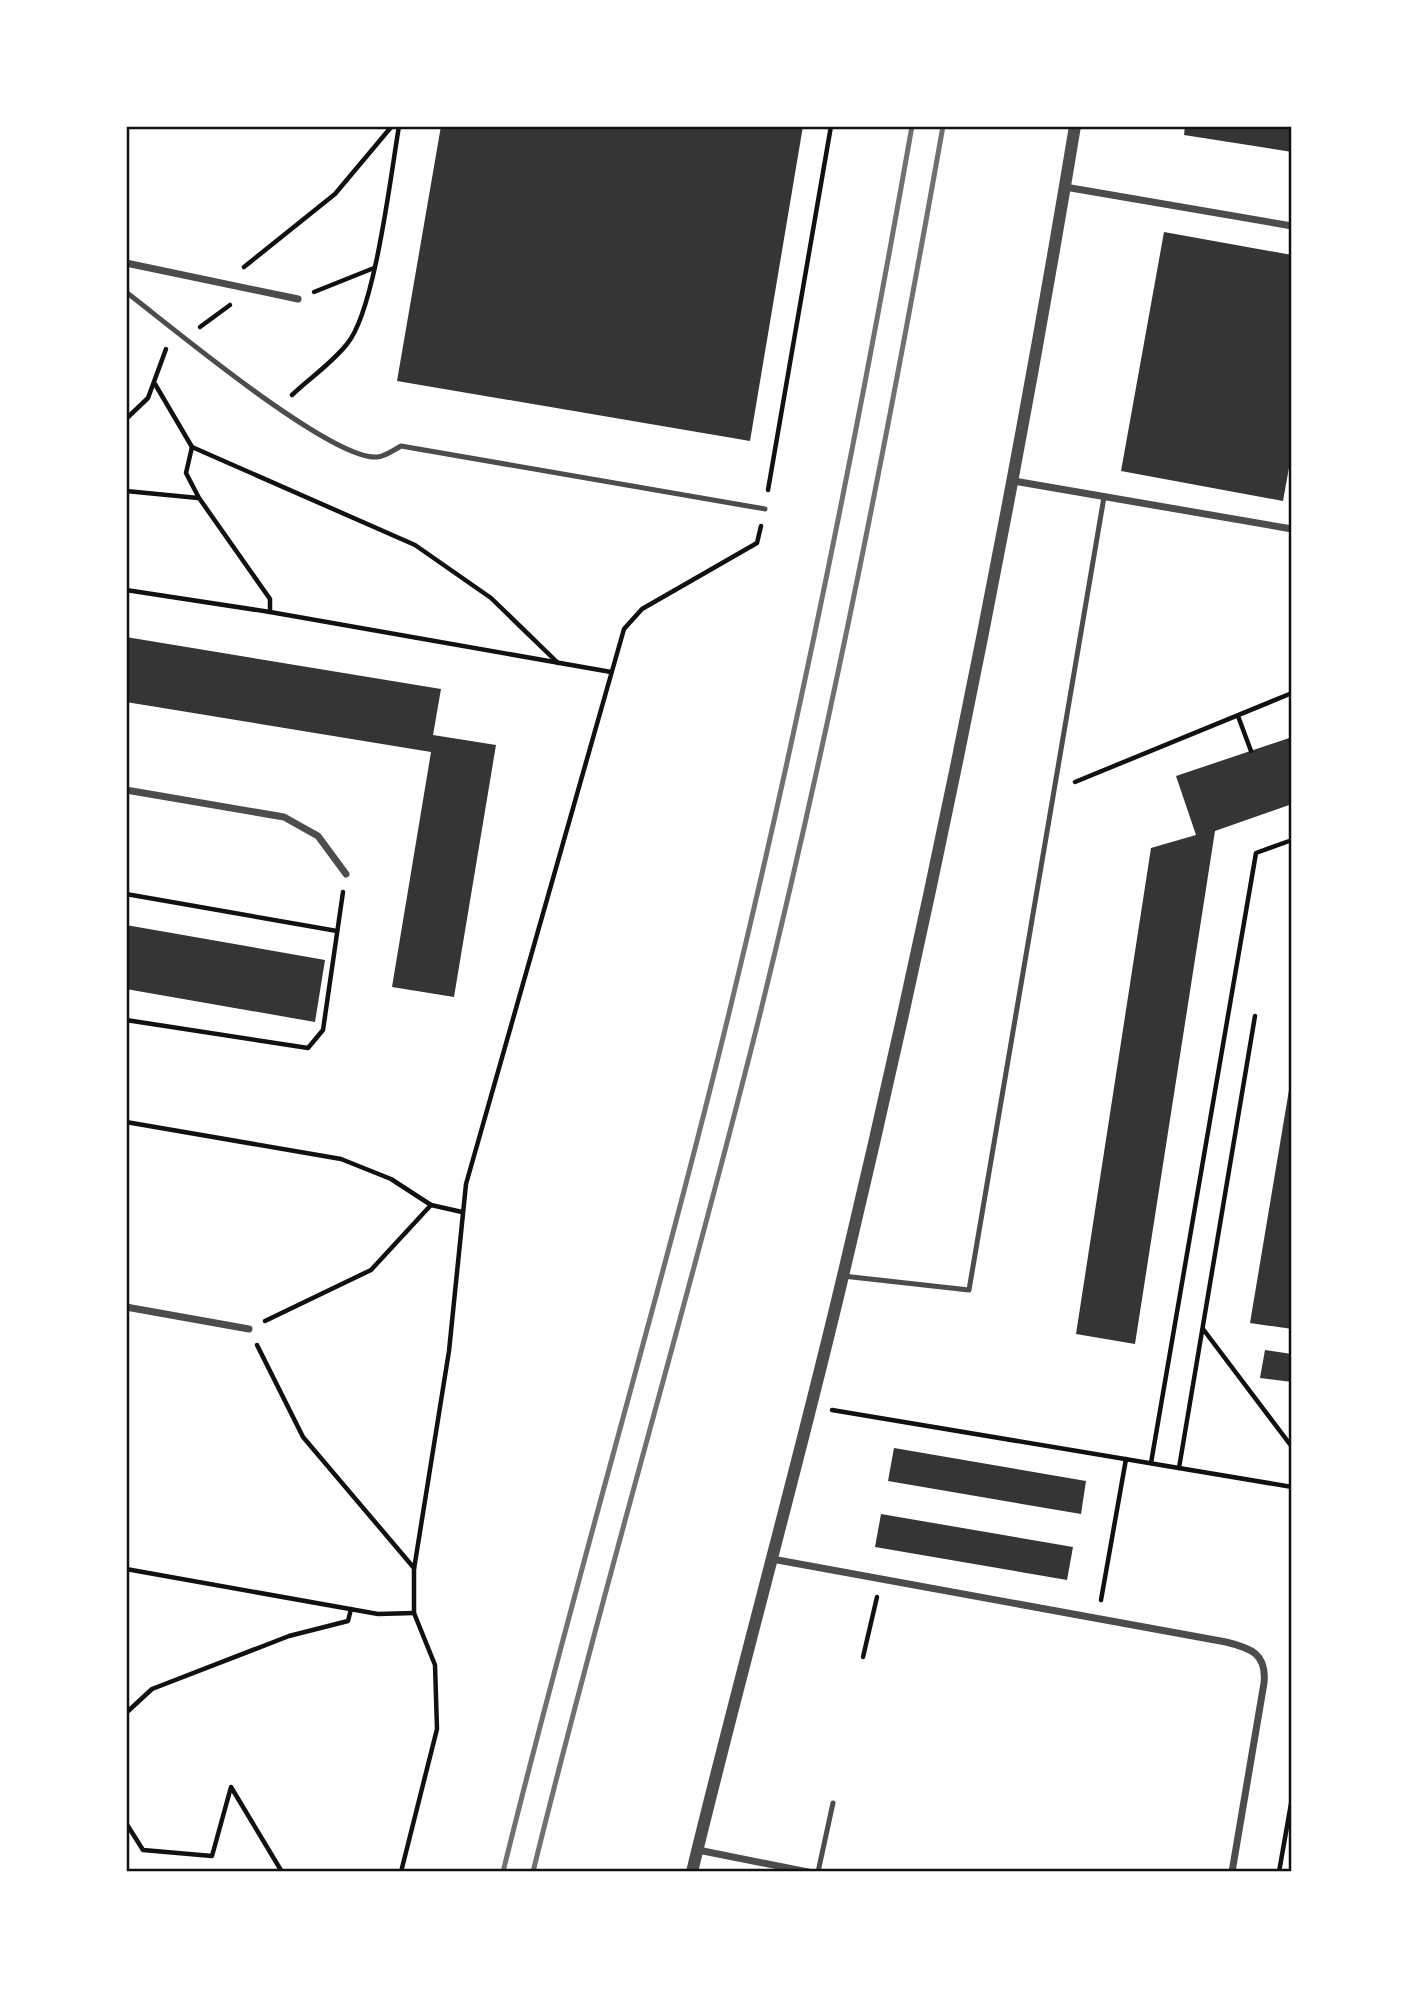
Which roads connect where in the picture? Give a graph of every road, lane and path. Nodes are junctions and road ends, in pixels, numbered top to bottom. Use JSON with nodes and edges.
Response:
{"nodes":[{"id":1,"x":392,"y":126,"type":"edge"},
{"id":2,"x":399,"y":126,"type":"edge"},
{"id":3,"x":831,"y":126,"type":"edge"},
{"id":4,"x":1075,"y":126,"type":"edge"},
{"id":5,"x":1065,"y":187,"type":"junction"},
{"id":6,"x":1292,"y":226,"type":"edge"},
{"id":7,"x":126,"y":263,"type":"edge"},
{"id":8,"x":374,"y":268,"type":"junction"},
{"id":9,"x":224,"y":283,"type":"junction"},
{"id":10,"x":253,"y":289,"type":"junction"},
{"id":11,"x":126,"y":292,"type":"edge"},
{"id":12,"x":298,"y":299,"type":"joint"},
{"id":13,"x":178,"y":332,"type":"junction"},
{"id":14,"x":188,"y":340,"type":"junction"},
{"id":15,"x":155,"y":384,"type":"junction"},
{"id":16,"x":280,"y":410,"type":"junction"},
{"id":17,"x":126,"y":419,"type":"edge"},
{"id":18,"x":192,"y":447,"type":"junction"},
{"id":19,"x":1014,"y":481,"type":"junction"},
{"id":20,"x":126,"y":491,"type":"edge"},
{"id":21,"x":1104,"y":497,"type":"junction"},
{"id":22,"x":199,"y":498,"type":"junction"},
{"id":23,"x":765,"y":509,"type":"junction"},
{"id":24,"x":1292,"y":529,"type":"edge"},
{"id":25,"x":126,"y":590,"type":"edge"},
{"id":26,"x":271,"y":612,"type":"junction"},
{"id":27,"x":558,"y":663,"type":"junction"},
{"id":28,"x":611,"y":672,"type":"junction"},
{"id":29,"x":1292,"y":693,"type":"edge"},
{"id":30,"x":1238,"y":715,"type":"junction"},
{"id":31,"x":1251,"y":751,"type":"dead end"},
{"id":32,"x":126,"y":790,"type":"edge"},
{"id":33,"x":1055,"y":790,"type":"junction"},
{"id":34,"x":1292,"y":841,"type":"edge"},
{"id":35,"x":346,"y":874,"type":"joint"},
{"id":36,"x":126,"y":894,"type":"edge"},
{"id":37,"x":337,"y":931,"type":"junction"},
{"id":38,"x":1255,"y":1016,"type":"dead end"},
{"id":39,"x":126,"y":1020,"type":"edge"},
{"id":40,"x":126,"y":1122,"type":"edge"},
{"id":41,"x":431,"y":1205,"type":"junction"},
{"id":42,"x":462,"y":1212,"type":"junction"},
{"id":43,"x":843,"y":1276,"type":"junction"},
{"id":44,"x":126,"y":1307,"type":"edge"},
{"id":45,"x":1203,"y":1328,"type":"junction"},
{"id":46,"x":249,"y":1329,"type":"junction"},
{"id":47,"x":811,"y":1406,"type":"junction"},
{"id":48,"x":1292,"y":1447,"type":"edge"},
{"id":49,"x":1126,"y":1459,"type":"junction"},
{"id":50,"x":1152,"y":1463,"type":"junction"},
{"id":51,"x":1179,"y":1468,"type":"junction"},
{"id":52,"x":1292,"y":1487,"type":"edge"},
{"id":53,"x":772,"y":1559,"type":"junction"},
{"id":54,"x":126,"y":1569,"type":"edge"},
{"id":55,"x":414,"y":1569,"type":"junction"},
{"id":56,"x":881,"y":1580,"type":"junction"},
{"id":57,"x":351,"y":1609,"type":"junction"},
{"id":58,"x":414,"y":1613,"type":"junction"},
{"id":59,"x":1097,"y":1618,"type":"junction"},
{"id":60,"x":863,"y":1657,"type":"dead end"},
{"id":61,"x":126,"y":1713,"type":"edge"},
{"id":62,"x":1292,"y":1798,"type":"edge"},
{"id":63,"x":833,"y":1803,"type":"dead end"},
{"id":64,"x":126,"y":1823,"type":"edge"},
{"id":65,"x":1289,"y":1832,"type":"edge"},
{"id":66,"x":698,"y":1850,"type":"junction"},
{"id":67,"x":763,"y":1863,"type":"junction"},
{"id":68,"x":282,"y":1872,"type":"edge"},
{"id":69,"x":401,"y":1872,"type":"edge"},
{"id":70,"x":692,"y":1872,"type":"edge"},
{"id":71,"x":760,"y":1872,"type":"edge"},
{"id":72,"x":808,"y":1872,"type":"edge"},
{"id":73,"x":818,"y":1872,"type":"edge"},
{"id":74,"x":1232,"y":1872,"type":"edge"},
{"id":75,"x":1279,"y":1872,"type":"edge"}],
"edges":[{"from":1,"to":9,"type":"path"},
{"from":2,"to":8,"type":"path"},
{"from":3,"to":23,"type":"path"},
{"from":4,"to":5,"type":"street"},
{"from":5,"to":6,"type":"street"},
{"from":5,"to":19,"type":"street"},
{"from":7,"to":9,"type":"street"},
{"from":8,"to":12,"type":"path"},
{"from":8,"to":16,"type":"path"},
{"from":9,"to":10,"type":"street"},
{"from":10,"to":12,"type":"street"},
{"from":10,"to":14,"type":"path"},
{"from":11,"to":13,"type":"lane"},
{"from":13,"to":14,"type":"lane"},
{"from":13,"to":15,"type":"path"},
{"from":14,"to":16,"type":"lane"},
{"from":15,"to":17,"type":"path"},
{"from":15,"to":18,"type":"path"},
{"from":16,"to":23,"type":"lane"},
{"from":18,"to":22,"type":"path"},
{"from":18,"to":27,"type":"path"},
{"from":19,"to":21,"type":"street"},
{"from":19,"to":43,"type":"street"},
{"from":20,"to":22,"type":"path"},
{"from":21,"to":24,"type":"street"},
{"from":21,"to":33,"type":"lane"},
{"from":22,"to":26,"type":"path"},
{"from":23,"to":28,"type":"path"},
{"from":25,"to":26,"type":"path"},
{"from":26,"to":27,"type":"path"},
{"from":27,"to":28,"type":"path"},
{"from":28,"to":42,"type":"path"},
{"from":29,"to":30,"type":"path"},
{"from":30,"to":31,"type":"path"},
{"from":30,"to":33,"type":"path"},
{"from":32,"to":35,"type":"street"},
{"from":33,"to":43,"type":"lane"},
{"from":34,"to":50,"type":"path"},
{"from":35,"to":37,"type":"path"},
{"from":36,"to":37,"type":"path"},
{"from":37,"to":39,"type":"path"},
{"from":38,"to":45,"type":"path"},
{"from":40,"to":41,"type":"path"},
{"from":41,"to":42,"type":"path"},
{"from":41,"to":46,"type":"path"},
{"from":42,"to":55,"type":"path"},
{"from":43,"to":47,"type":"street"},
{"from":44,"to":46,"type":"street"},
{"from":45,"to":48,"type":"path"},
{"from":45,"to":51,"type":"path"},
{"from":46,"to":55,"type":"path"},
{"from":47,"to":49,"type":"path"},
{"from":47,"to":53,"type":"street"},
{"from":49,"to":50,"type":"path"},
{"from":49,"to":59,"type":"path"},
{"from":50,"to":51,"type":"path"},
{"from":51,"to":52,"type":"path"},
{"from":53,"to":56,"type":"street"},
{"from":53,"to":66,"type":"street"},
{"from":54,"to":57,"type":"path"},
{"from":55,"to":58,"type":"path"},
{"from":56,"to":59,"type":"street"},
{"from":56,"to":60,"type":"path"},
{"from":57,"to":58,"type":"path"},
{"from":57,"to":61,"type":"path"},
{"from":58,"to":69,"type":"path"},
{"from":59,"to":74,"type":"street"},
{"from":62,"to":65,"type":"path"},
{"from":63,"to":73,"type":"lane"},
{"from":64,"to":68,"type":"path"},
{"from":65,"to":75,"type":"path"},
{"from":66,"to":67,"type":"street"},
{"from":66,"to":70,"type":"street"},
{"from":67,"to":71,"type":"street"},
{"from":67,"to":72,"type":"street"}]}
